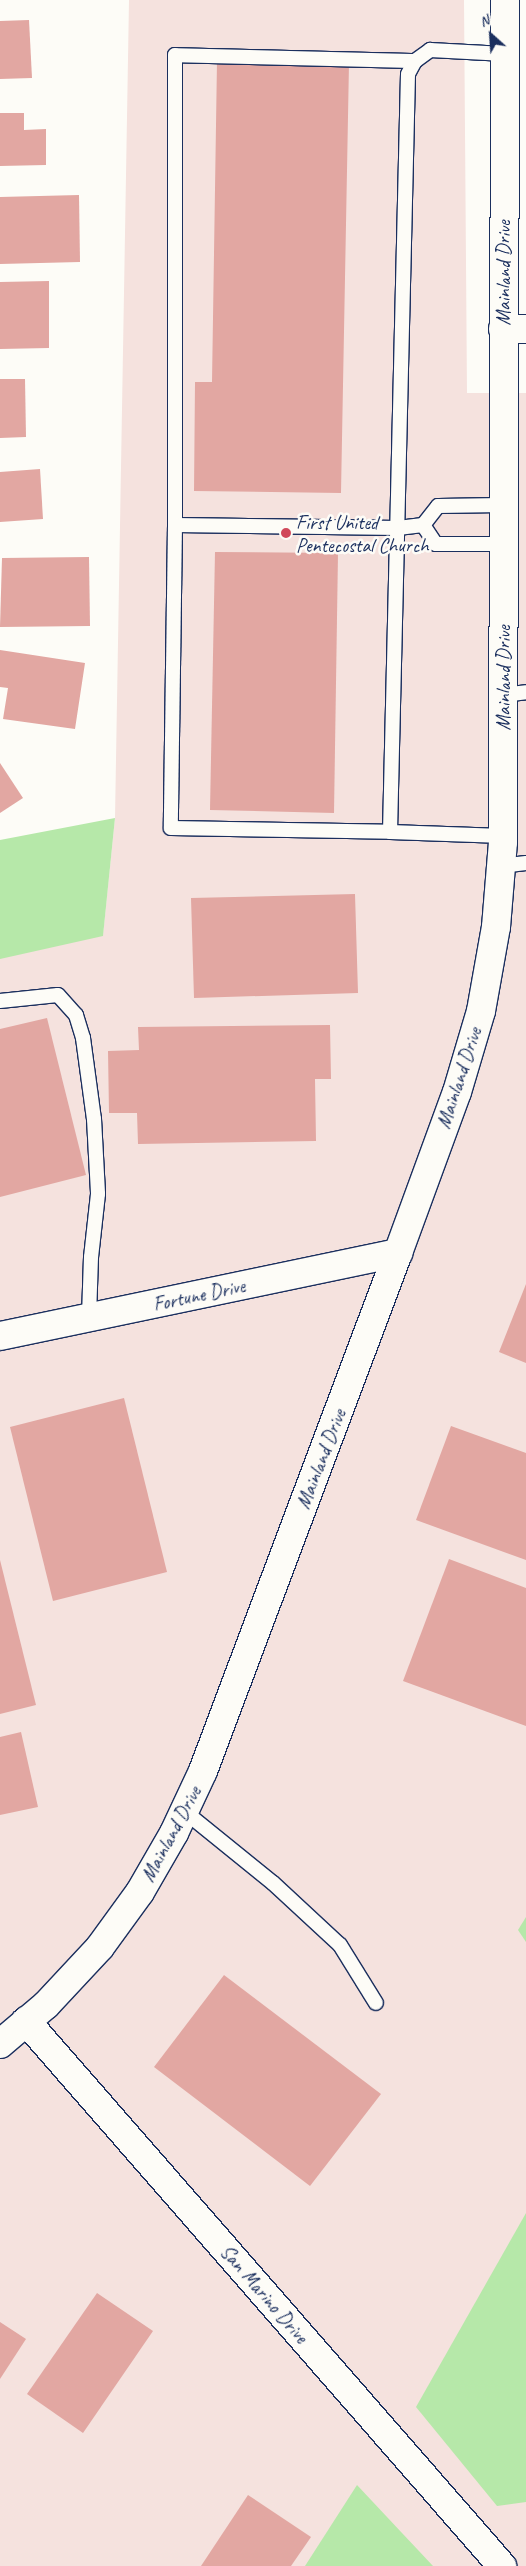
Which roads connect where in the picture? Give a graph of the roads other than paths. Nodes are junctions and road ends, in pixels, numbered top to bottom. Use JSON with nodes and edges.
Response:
{"nodes":[{"id":1,"x":505,"y":0,"type":"edge"},
{"id":2,"x":505,"y":54,"type":"junction"},
{"id":3,"x":415,"y":61,"type":"junction"},
{"id":4,"x":515,"y":329,"type":"edge"},
{"id":5,"x":502,"y":505,"type":"junction"},
{"id":6,"x":175,"y":525,"type":"junction"},
{"id":7,"x":423,"y":525,"type":"junction"},
{"id":8,"x":398,"y":528,"type":"junction"},
{"id":9,"x":503,"y":544,"type":"junction"},
{"id":10,"x":514,"y":694,"type":"edge"},
{"id":11,"x":390,"y":832,"type":"junction"},
{"id":12,"x":502,"y":836,"type":"junction"},
{"id":13,"x":513,"y":865,"type":"edge"},
{"id":14,"x":0,"y":1001,"type":"edge"},
{"id":15,"x":398,"y":1253,"type":"junction"},
{"id":16,"x":89,"y":1318,"type":"junction"},
{"id":17,"x":0,"y":1336,"type":"edge"},
{"id":18,"x":184,"y":1811,"type":"junction"},
{"id":19,"x":376,"y":2003,"type":"dead end"},
{"id":20,"x":26,"y":2021,"type":"junction"},
{"id":21,"x":0,"y":2044,"type":"edge"},
{"id":22,"x":502,"y":2566,"type":"edge"}],
"edges":[{"from":1,"to":2,"type":"main road","name":"Mainland Drive"},
{"from":2,"to":3,"type":"lane"},
{"from":2,"to":4,"type":"main road","name":"Mainland Drive"},
{"from":3,"to":6,"type":"lane"},
{"from":3,"to":8,"type":"lane"},
{"from":4,"to":5,"type":"main road","name":"Mainland Drive"},
{"from":5,"to":7,"type":"lane"},
{"from":5,"to":9,"type":"main road","name":"Mainland Drive"},
{"from":6,"to":8,"type":"lane"},
{"from":6,"to":11,"type":"lane"},
{"from":7,"to":8,"type":"lane"},
{"from":7,"to":9,"type":"lane"},
{"from":8,"to":11,"type":"lane"},
{"from":9,"to":10,"type":"main road","name":"Mainland Drive"},
{"from":10,"to":12,"type":"main road","name":"Mainland Drive"},
{"from":11,"to":12,"type":"lane"},
{"from":12,"to":13,"type":"main road","name":"Mainland Drive"},
{"from":13,"to":15,"type":"main road","name":"Mainland Drive"},
{"from":14,"to":16,"type":"lane"},
{"from":15,"to":16,"type":"main road","name":"Fortune Drive"},
{"from":15,"to":18,"type":"main road","name":"Mainland Drive"},
{"from":16,"to":17,"type":"main road","name":"Fortune Drive"},
{"from":18,"to":19,"type":"lane"},
{"from":18,"to":20,"type":"main road","name":"Mainland Drive"},
{"from":20,"to":21,"type":"main road","name":"Mainland Drive"},
{"from":20,"to":22,"type":"main road","name":"San Marino Drive"}]}
